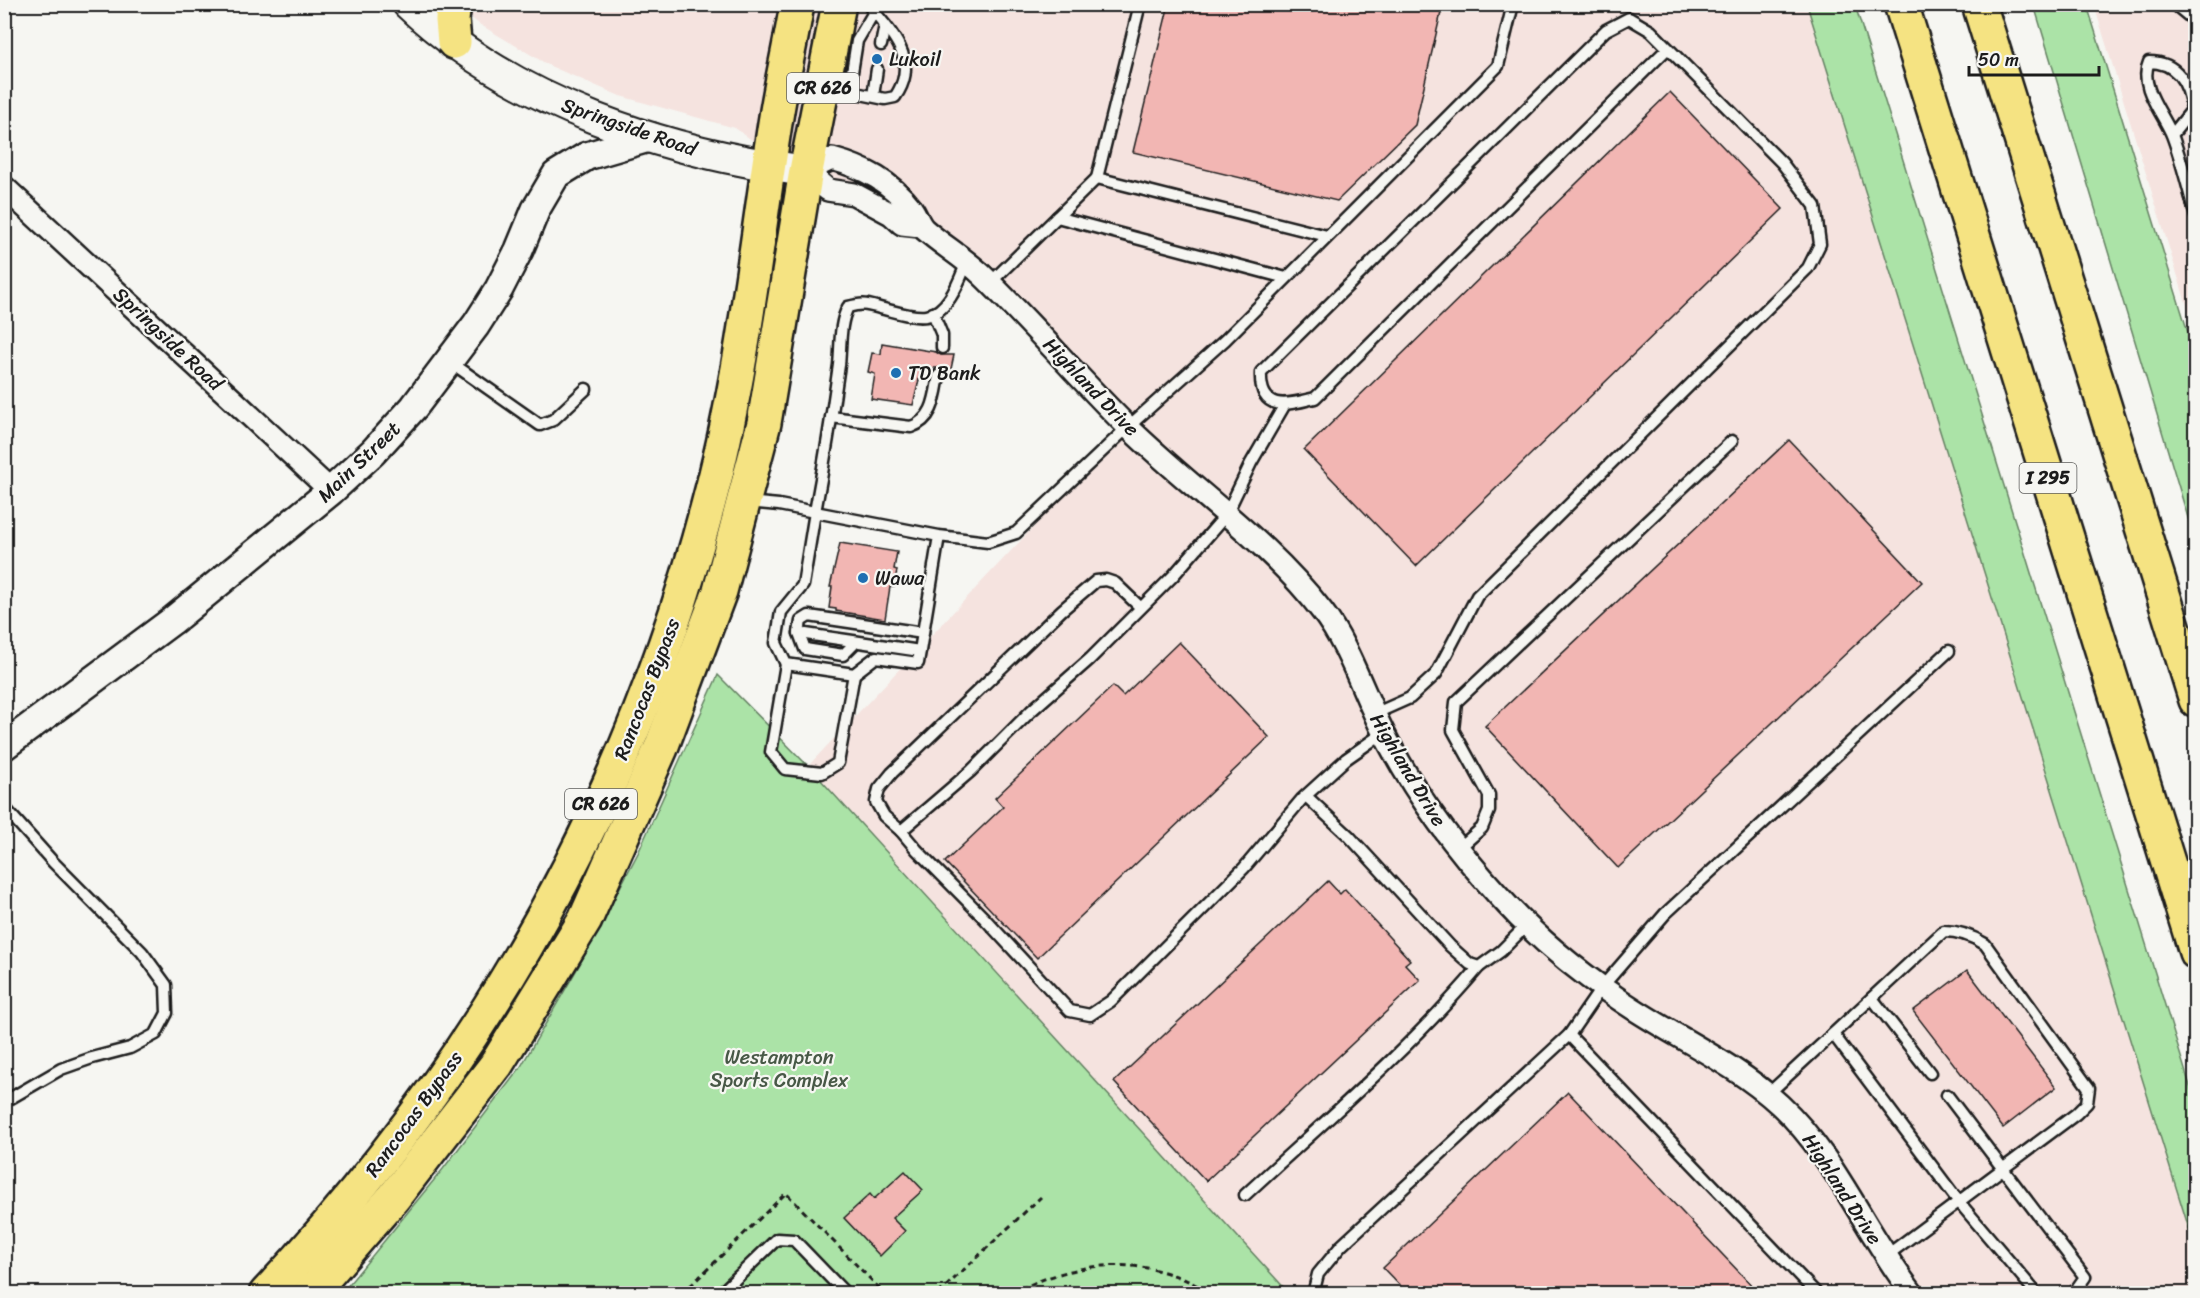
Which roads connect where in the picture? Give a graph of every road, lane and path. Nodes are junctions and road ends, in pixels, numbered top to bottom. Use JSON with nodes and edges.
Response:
{"nodes":[{"id":1,"x":408,"y":4,"type":"edge"},
{"id":2,"x":454,"y":4,"type":"edge"},
{"id":3,"x":797,"y":4,"type":"edge"},
{"id":4,"x":839,"y":4,"type":"edge"},
{"id":5,"x":1140,"y":4,"type":"edge"},
{"id":6,"x":1513,"y":4,"type":"edge"},
{"id":7,"x":1901,"y":4,"type":"edge"},
{"id":8,"x":1979,"y":4,"type":"edge"},
{"id":9,"x":2175,"y":4,"type":"edge"},
{"id":10,"x":871,"y":8,"type":"edge"},
{"id":11,"x":2196,"y":22,"type":"edge"},
{"id":12,"x":885,"y":25,"type":"junction"},
{"id":13,"x":454,"y":42,"type":"junction"},
{"id":14,"x":881,"y":45,"type":"dead end"},
{"id":15,"x":1668,"y":48,"type":"junction"},
{"id":16,"x":877,"y":69,"type":"dead end"},
{"id":17,"x":836,"y":88,"type":"junction"},
{"id":18,"x":873,"y":96,"type":"junction"},
{"id":19,"x":2172,"y":135,"type":"junction"},
{"id":20,"x":652,"y":137,"type":"junction"},
{"id":21,"x":770,"y":166,"type":"junction"},
{"id":22,"x":806,"y":171,"type":"junction"},
{"id":23,"x":1096,"y":178,"type":"junction"},
{"id":24,"x":4,"y":187,"type":"edge"},
{"id":25,"x":2196,"y":216,"type":"edge"},
{"id":26,"x":1057,"y":217,"type":"junction"},
{"id":27,"x":920,"y":226,"type":"junction"},
{"id":28,"x":1327,"y":236,"type":"junction"},
{"id":29,"x":967,"y":262,"type":"junction"},
{"id":30,"x":1286,"y":278,"type":"junction"},
{"id":31,"x":990,"y":283,"type":"junction"},
{"id":32,"x":933,"y":313,"type":"junction"},
{"id":33,"x":942,"y":348,"type":"dead end"},
{"id":34,"x":448,"y":361,"type":"junction"},
{"id":35,"x":939,"y":375,"type":"dead end"},
{"id":36,"x":586,"y":389,"type":"dead end"},
{"id":37,"x":1284,"y":406,"type":"junction"},
{"id":38,"x":831,"y":417,"type":"junction"},
{"id":39,"x":1128,"y":427,"type":"junction"},
{"id":40,"x":1732,"y":441,"type":"dead end"},
{"id":41,"x":332,"y":491,"type":"junction"},
{"id":42,"x":744,"y":502,"type":"junction"},
{"id":43,"x":815,"y":512,"type":"junction"},
{"id":44,"x":1226,"y":515,"type":"junction"},
{"id":45,"x":939,"y":536,"type":"junction"},
{"id":46,"x":1140,"y":607,"type":"junction"},
{"id":47,"x":923,"y":633,"type":"junction"},
{"id":48,"x":920,"y":651,"type":"junction"},
{"id":49,"x":1949,"y":651,"type":"dead end"},
{"id":50,"x":786,"y":664,"type":"junction"},
{"id":51,"x":854,"y":674,"type":"junction"},
{"id":52,"x":2196,"y":700,"type":"edge"},
{"id":53,"x":836,"y":703,"type":"dead end"},
{"id":54,"x":848,"y":705,"type":"junction"},
{"id":55,"x":1379,"y":723,"type":"junction"},
{"id":56,"x":830,"y":737,"type":"dead end"},
{"id":57,"x":843,"y":739,"type":"junction"},
{"id":58,"x":4,"y":746,"type":"edge"},
{"id":59,"x":1306,"y":796,"type":"junction"},
{"id":60,"x":4,"y":807,"type":"edge"},
{"id":61,"x":901,"y":831,"type":"junction"},
{"id":62,"x":1458,"y":849,"type":"junction"},
{"id":63,"x":1527,"y":924,"type":"junction"},
{"id":64,"x":2196,"y":952,"type":"edge"},
{"id":65,"x":1479,"y":967,"type":"junction"},
{"id":66,"x":1602,"y":987,"type":"junction"},
{"id":67,"x":1872,"y":998,"type":"junction"},
{"id":68,"x":1833,"y":1034,"type":"junction"},
{"id":69,"x":1569,"y":1035,"type":"junction"},
{"id":70,"x":1930,"y":1073,"type":"dead end"},
{"id":71,"x":1767,"y":1095,"type":"junction"},
{"id":72,"x":1947,"y":1095,"type":"dead end"},
{"id":73,"x":4,"y":1102,"type":"edge"},
{"id":74,"x":2004,"y":1168,"type":"junction"},
{"id":75,"x":1245,"y":1195,"type":"dead end"},
{"id":76,"x":1041,"y":1197,"type":"dead end"},
{"id":77,"x":1959,"y":1202,"type":"junction"},
{"id":78,"x":1886,"y":1256,"type":"junction"},
{"id":79,"x":266,"y":1293,"type":"edge"},
{"id":80,"x":310,"y":1293,"type":"edge"},
{"id":81,"x":720,"y":1293,"type":"edge"},
{"id":82,"x":846,"y":1293,"type":"edge"},
{"id":83,"x":938,"y":1293,"type":"edge"},
{"id":84,"x":1011,"y":1293,"type":"edge"},
{"id":85,"x":1210,"y":1293,"type":"edge"},
{"id":86,"x":1313,"y":1293,"type":"edge"},
{"id":87,"x":1817,"y":1293,"type":"edge"},
{"id":88,"x":1913,"y":1293,"type":"edge"},
{"id":89,"x":2037,"y":1293,"type":"edge"},
{"id":90,"x":2073,"y":1293,"type":"edge"}],
"edges":[{"from":1,"to":13,"type":"main road","name":"Springside Road"},
{"from":2,"to":13,"type":"main road"},
{"from":3,"to":21,"type":"main road","number":"CR 626"},
{"from":4,"to":17,"type":"main road","number":"CR 626"},
{"from":5,"to":23,"type":"lane"},
{"from":6,"to":28,"type":"lane"},
{"from":7,"to":64,"type":"main road","number":"I 295"},
{"from":8,"to":52,"type":"main road"},
{"from":9,"to":11,"type":"lane"},
{"from":10,"to":12,"type":"lane"},
{"from":10,"to":17,"type":"lane"},
{"from":12,"to":14,"type":"lane"},
{"from":12,"to":18,"type":"lane"},
{"from":13,"to":20,"type":"main road","name":"Springside Road"},
{"from":15,"to":37,"type":"lane"},
{"from":15,"to":37,"type":"lane"},
{"from":15,"to":55,"type":"lane"},
{"from":16,"to":18,"type":"lane"},
{"from":17,"to":18,"type":"lane"},
{"from":17,"to":22,"type":"main road","number":"CR 626"},
{"from":19,"to":19,"type":"lane"},
{"from":19,"to":25,"type":"lane"},
{"from":20,"to":21,"type":"main road","name":"Springside Road"},
{"from":20,"to":34,"type":"street","name":"Main Street"},
{"from":21,"to":22,"type":"main road","name":"Springside Road"},
{"from":21,"to":79,"type":"main road","name":"Rancocas Bypass","number":"CR 626"},
{"from":22,"to":27,"type":"street","name":"Highland Drive"},
{"from":22,"to":27,"type":"street","name":"Highland Drive"},
{"from":22,"to":42,"type":"main road","name":"Rancocas Bypass","number":"CR 626"},
{"from":23,"to":26,"type":"lane"},
{"from":23,"to":28,"type":"lane"},
{"from":24,"to":41,"type":"street","name":"Springside Road"},
{"from":26,"to":30,"type":"lane"},
{"from":26,"to":31,"type":"lane"},
{"from":27,"to":29,"type":"street","name":"Highland Drive"},
{"from":28,"to":30,"type":"lane"},
{"from":29,"to":31,"type":"street","name":"Highland Drive"},
{"from":29,"to":32,"type":"lane"},
{"from":30,"to":39,"type":"lane"},
{"from":31,"to":39,"type":"street","name":"Highland Drive"},
{"from":32,"to":33,"type":"lane"},
{"from":32,"to":38,"type":"lane"},
{"from":34,"to":36,"type":"lane"},
{"from":34,"to":41,"type":"street","name":"Main Street"},
{"from":35,"to":38,"type":"lane"},
{"from":37,"to":44,"type":"lane"},
{"from":38,"to":43,"type":"lane"},
{"from":39,"to":44,"type":"street","name":"Highland Drive"},
{"from":39,"to":45,"type":"lane"},
{"from":40,"to":62,"type":"lane"},
{"from":41,"to":58,"type":"street","name":"Main Street"},
{"from":42,"to":43,"type":"lane"},
{"from":42,"to":80,"type":"main road","name":"Rancocas Bypass","number":"CR 626"},
{"from":43,"to":45,"type":"lane"},
{"from":43,"to":50,"type":"lane"},
{"from":44,"to":46,"type":"lane"},
{"from":44,"to":55,"type":"street","name":"Highland Drive"},
{"from":45,"to":47,"type":"lane"},
{"from":46,"to":61,"type":"lane"},
{"from":46,"to":61,"type":"lane"},
{"from":47,"to":48,"type":"lane"},
{"from":47,"to":48,"type":"lane"},
{"from":48,"to":51,"type":"lane"},
{"from":49,"to":66,"type":"lane"},
{"from":50,"to":51,"type":"lane"},
{"from":50,"to":57,"type":"lane"},
{"from":51,"to":54,"type":"lane"},
{"from":53,"to":54,"type":"lane"},
{"from":54,"to":57,"type":"lane"},
{"from":55,"to":59,"type":"lane"},
{"from":55,"to":62,"type":"street","name":"Highland Drive"},
{"from":56,"to":57,"type":"lane"},
{"from":59,"to":61,"type":"lane"},
{"from":59,"to":65,"type":"lane"},
{"from":60,"to":73,"type":"lane"},
{"from":62,"to":63,"type":"street","name":"Highland Drive"},
{"from":63,"to":65,"type":"lane"},
{"from":63,"to":66,"type":"street","name":"Highland Drive"},
{"from":65,"to":75,"type":"lane"},
{"from":66,"to":69,"type":"lane"},
{"from":66,"to":71,"type":"street","name":"Highland Drive"},
{"from":67,"to":68,"type":"lane"},
{"from":67,"to":70,"type":"lane"},
{"from":67,"to":74,"type":"lane"},
{"from":68,"to":71,"type":"lane"},
{"from":68,"to":77,"type":"lane"},
{"from":69,"to":86,"type":"lane"},
{"from":69,"to":87,"type":"lane"},
{"from":71,"to":78,"type":"street","name":"Highland Drive"},
{"from":72,"to":74,"type":"lane"},
{"from":74,"to":77,"type":"lane"},
{"from":74,"to":90,"type":"lane"},
{"from":76,"to":83,"type":"path"},
{"from":77,"to":78,"type":"lane"},
{"from":77,"to":89,"type":"lane"},
{"from":78,"to":88,"type":"street","name":"Highland Drive"},
{"from":81,"to":82,"type":"lane"},
{"from":84,"to":85,"type":"path"}]}
